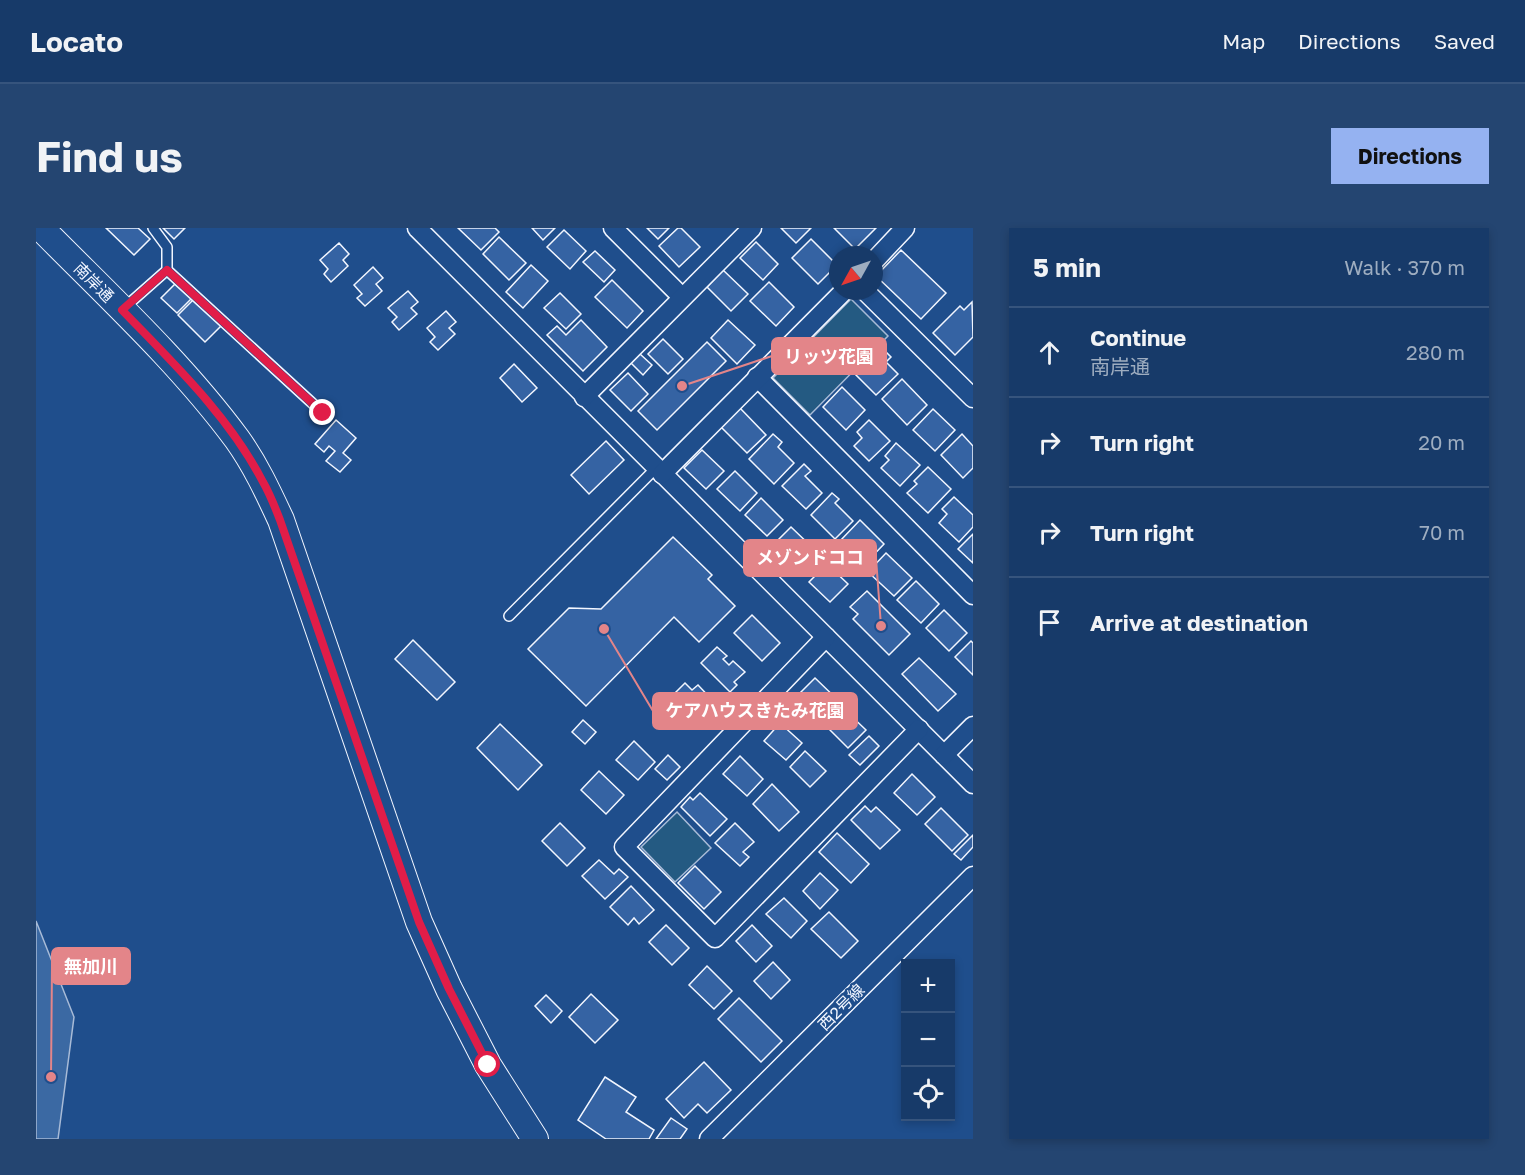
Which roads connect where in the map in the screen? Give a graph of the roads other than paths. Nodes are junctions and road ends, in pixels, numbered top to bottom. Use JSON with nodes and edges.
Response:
{"nodes":[{"id":1,"x":41,"y":228,"type":"edge"},
{"id":2,"x":153,"y":228,"type":"edge"},
{"id":3,"x":417,"y":228,"type":"edge"},
{"id":4,"x":613,"y":228,"type":"edge"},
{"id":5,"x":752,"y":228,"type":"edge"},
{"id":6,"x":905,"y":228,"type":"edge"},
{"id":7,"x":883,"y":251,"type":"edge"},
{"id":8,"x":167,"y":270,"type":"junction"},
{"id":9,"x":682,"y":297,"type":"junction"},
{"id":10,"x":835,"y":300,"type":"edge"},
{"id":11,"x":874,"y":300,"type":"edge"},
{"id":12,"x":122,"y":310,"type":"junction"},
{"id":13,"x":757,"y":377,"type":"junction"},
{"id":14,"x":584,"y":397,"type":"junction"},
{"id":15,"x":973,"y":398,"type":"edge"},
{"id":16,"x":323,"y":413,"type":"dead end"},
{"id":17,"x":659,"y":471,"type":"junction"},
{"id":18,"x":973,"y":595,"type":"edge"},
{"id":19,"x":509,"y":616,"type":"dead end"},
{"id":20,"x":826,"y":637,"type":"junction"},
{"id":21,"x":973,"y":726,"type":"edge"},
{"id":22,"x":919,"y":729,"type":"junction"},
{"id":23,"x":944,"y":755,"type":"junction"},
{"id":24,"x":973,"y":784,"type":"edge"},
{"id":25,"x":973,"y":876,"type":"edge"},
{"id":26,"x":535,"y":1139,"type":"edge"},
{"id":27,"x":709,"y":1139,"type":"edge"}],
"edges":[{"from":1,"to":12,"type":"main road","name":"南岸通"},
{"from":2,"to":8,"type":"lane"},
{"from":3,"to":14,"type":"street"},
{"from":4,"to":9,"type":"street"},
{"from":5,"to":9,"type":"street"},
{"from":6,"to":7,"type":"street"},
{"from":8,"to":12,"type":"lane"},
{"from":8,"to":16,"type":"lane"},
{"from":9,"to":14,"type":"street"},
{"from":10,"to":13,"type":"street"},
{"from":11,"to":15,"type":"street"},
{"from":12,"to":26,"type":"main road","name":"南岸通"},
{"from":13,"to":17,"type":"street"},
{"from":13,"to":18,"type":"street"},
{"from":14,"to":17,"type":"street"},
{"from":17,"to":19,"type":"lane"},
{"from":17,"to":20,"type":"street"},
{"from":20,"to":22,"type":"street"},
{"from":20,"to":22,"type":"street"},
{"from":21,"to":23,"type":"street"},
{"from":22,"to":23,"type":"street"},
{"from":23,"to":24,"type":"street"},
{"from":25,"to":27,"type":"street","name":"西2号線"}]}
